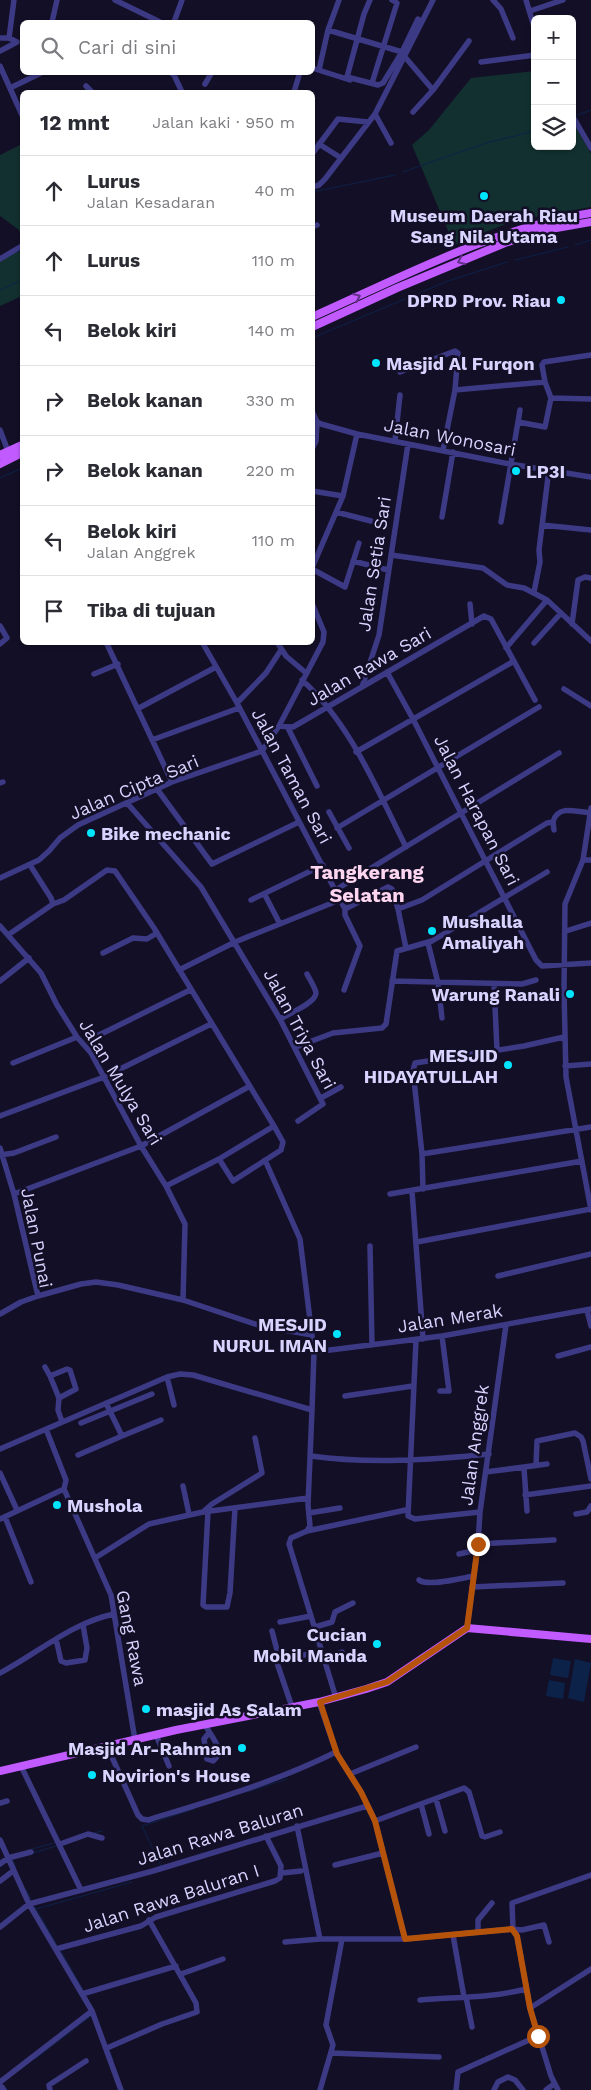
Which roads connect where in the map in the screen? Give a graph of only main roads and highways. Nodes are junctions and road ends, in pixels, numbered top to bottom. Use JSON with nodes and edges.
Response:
{"nodes":[{"id":1,"x":591,"y":213,"type":"edge"},
{"id":2,"x":591,"y":222,"type":"edge"},
{"id":3,"x":315,"y":317,"type":"edge"},
{"id":4,"x":315,"y":326,"type":"edge"},
{"id":5,"x":20,"y":446,"type":"edge"},
{"id":6,"x":20,"y":454,"type":"edge"},
{"id":7,"x":0,"y":455,"type":"edge"},
{"id":8,"x":0,"y":464,"type":"edge"},
{"id":9,"x":591,"y":1639,"type":"edge"},
{"id":10,"x":0,"y":1771,"type":"edge"}],
"edges":[{"from":3,"to":1,"type":"main road","one_way":true},
{"from":2,"to":4,"type":"main road","one_way":true},
{"from":5,"to":7,"type":"main road"},
{"from":6,"to":8,"type":"main road"},
{"from":9,"to":10,"type":"main road"}]}
